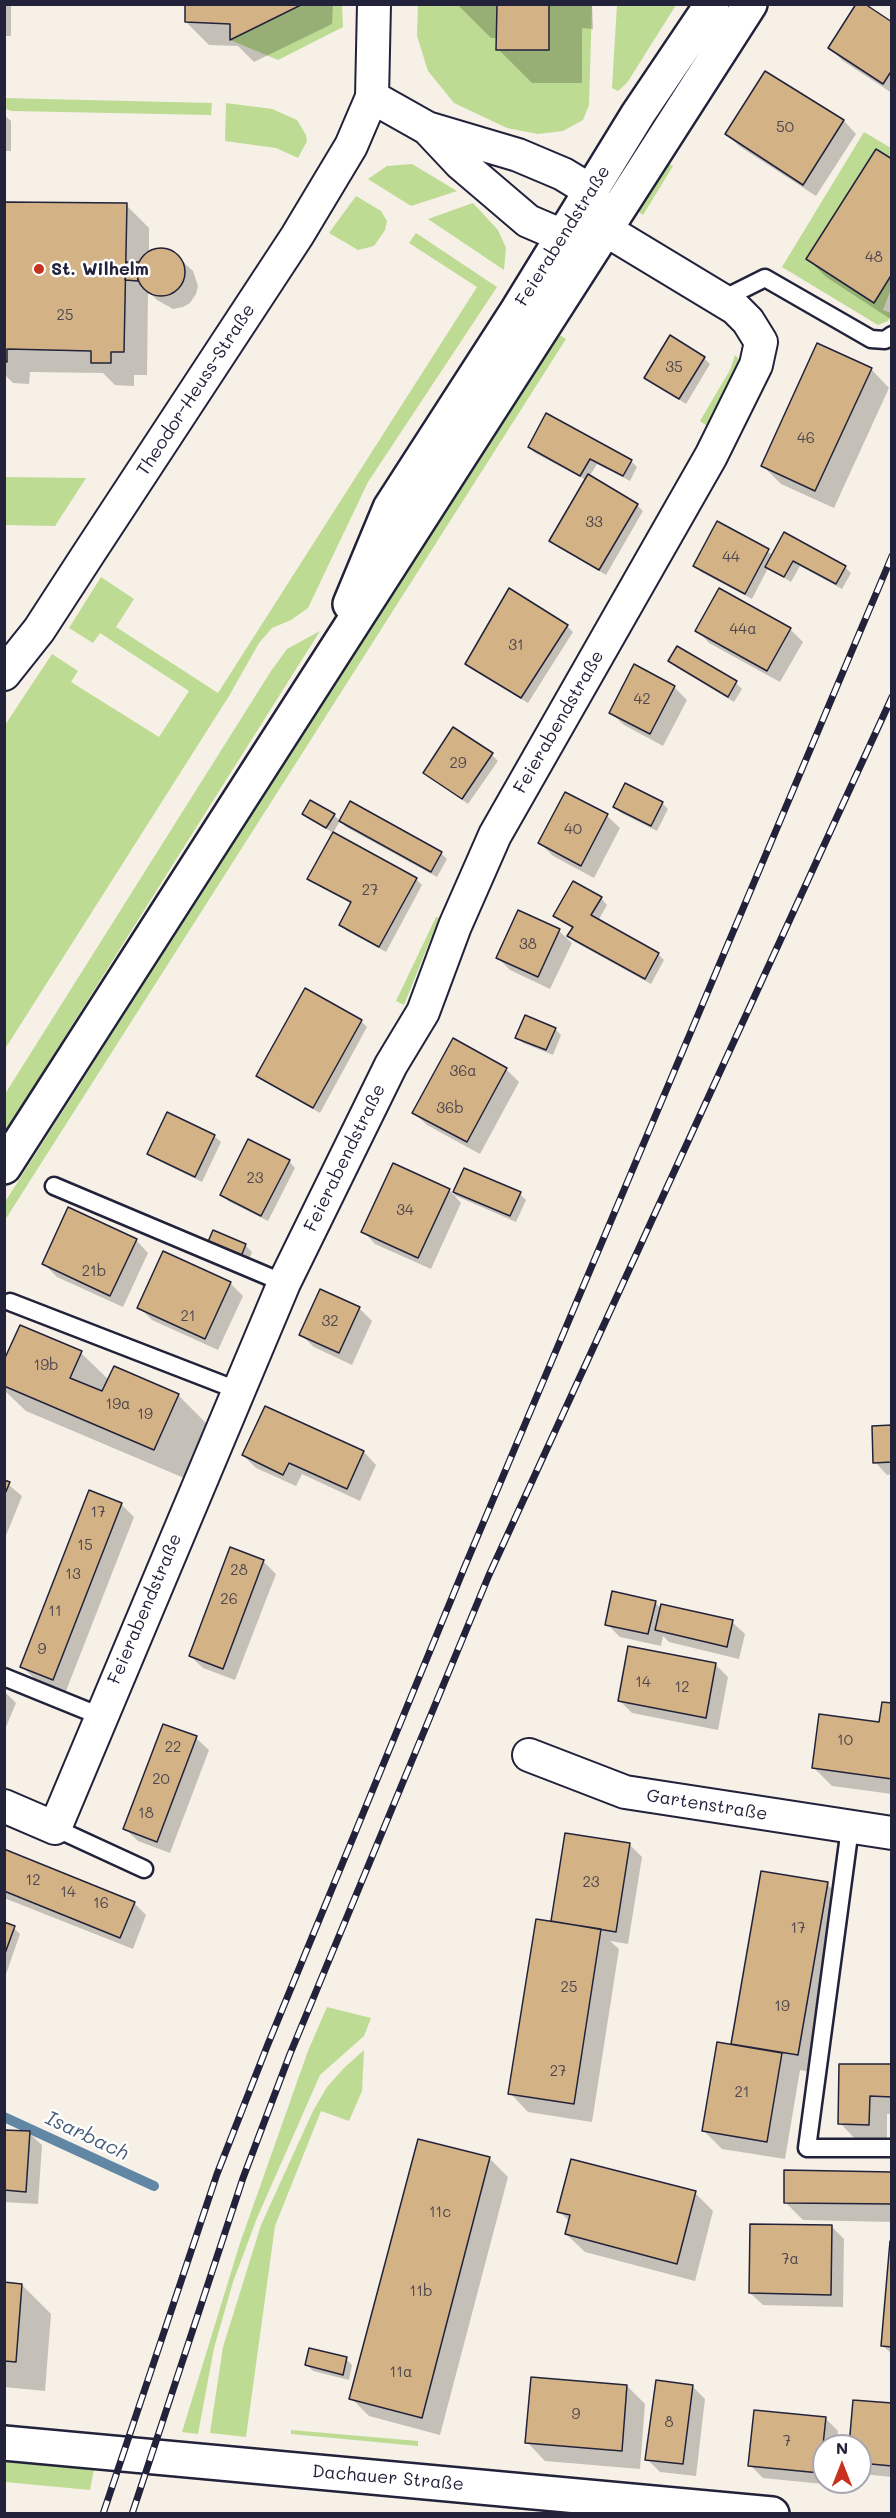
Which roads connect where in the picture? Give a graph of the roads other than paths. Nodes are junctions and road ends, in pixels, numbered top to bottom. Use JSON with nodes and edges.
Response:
{"nodes":[{"id":1,"x":374,"y":4,"type":"edge"},
{"id":2,"x":712,"y":4,"type":"edge"},
{"id":3,"x":750,"y":4,"type":"edge"},
{"id":4,"x":372,"y":97,"type":"junction"},
{"id":5,"x":427,"y":128,"type":"junction"},
{"id":6,"x":591,"y":191,"type":"junction"},
{"id":7,"x":606,"y":230,"type":"junction"},
{"id":8,"x":563,"y":236,"type":"junction"},
{"id":9,"x":723,"y":299,"type":"junction"},
{"id":10,"x":891,"y":335,"type":"edge"},
{"id":11,"x":325,"y":664,"type":"junction"},
{"id":12,"x":4,"y":674,"type":"edge"},
{"id":13,"x":4,"y":1167,"type":"edge"},
{"id":14,"x":54,"y":1186,"type":"dead end"},
{"id":15,"x":284,"y":1283,"type":"junction"},
{"id":16,"x":10,"y":1302,"type":"dead end"},
{"id":17,"x":237,"y":1390,"type":"junction"},
{"id":18,"x":4,"y":1677,"type":"edge"},
{"id":19,"x":100,"y":1716,"type":"junction"},
{"id":20,"x":529,"y":1755,"type":"dead end"},
{"id":21,"x":4,"y":1806,"type":"edge"},
{"id":22,"x":55,"y":1828,"type":"junction"},
{"id":23,"x":850,"y":1828,"type":"junction"},
{"id":24,"x":891,"y":1833,"type":"edge"},
{"id":25,"x":144,"y":1869,"type":"dead end"},
{"id":26,"x":891,"y":2148,"type":"edge"},
{"id":27,"x":4,"y":2443,"type":"edge"},
{"id":28,"x":772,"y":2514,"type":"edge"}],
"edges":[{"from":1,"to":4,"type":"street","name":"Theodor-Heuss-Straße"},
{"from":2,"to":6,"type":"main road","name":"Feierabendstraße"},
{"from":3,"to":7,"type":"main road","name":"Feierabendstraße"},
{"from":4,"to":5,"type":"street"},
{"from":4,"to":12,"type":"street","name":"Theodor-Heuss-Straße"},
{"from":5,"to":6,"type":"street"},
{"from":5,"to":8,"type":"street"},
{"from":6,"to":7,"type":"street"},
{"from":6,"to":8,"type":"main road","name":"Feierabendstraße"},
{"from":7,"to":8,"type":"street"},
{"from":7,"to":9,"type":"street","name":"Feierabendstraße"},
{"from":7,"to":11,"type":"main road","name":"Feierabendstraße"},
{"from":8,"to":11,"type":"main road","name":"Feierabendstraße"},
{"from":9,"to":10,"type":"lane"},
{"from":9,"to":15,"type":"street","name":"Feierabendstraße"},
{"from":11,"to":13,"type":"main road","name":"Feierabendstraße"},
{"from":14,"to":15,"type":"lane"},
{"from":15,"to":17,"type":"street","name":"Feierabendstraße"},
{"from":16,"to":17,"type":"lane"},
{"from":17,"to":19,"type":"street","name":"Feierabendstraße"},
{"from":18,"to":19,"type":"lane"},
{"from":19,"to":22,"type":"street","name":"Feierabendstraße"},
{"from":20,"to":23,"type":"street","name":"Gartenstraße"},
{"from":21,"to":22,"type":"street"},
{"from":22,"to":25,"type":"lane"},
{"from":23,"to":24,"type":"street","name":"Gartenstraße"},
{"from":23,"to":26,"type":"lane"},
{"from":27,"to":28,"type":"main road","name":"Dachauer Straße"}]}
